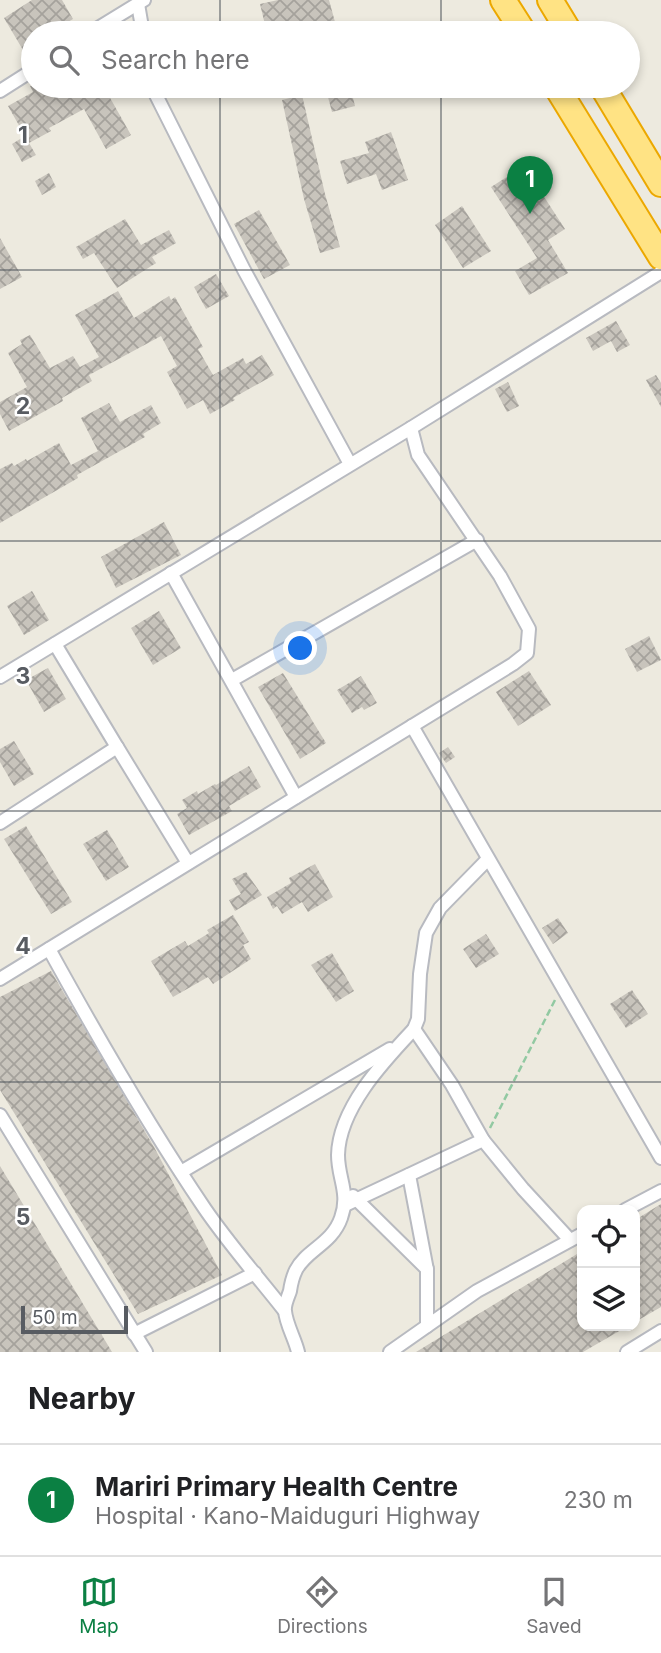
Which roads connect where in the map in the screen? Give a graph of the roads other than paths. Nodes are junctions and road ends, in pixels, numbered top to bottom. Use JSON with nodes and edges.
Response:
{"nodes":[{"id":1,"x":503,"y":0,"type":"edge"},
{"id":2,"x":550,"y":0,"type":"edge"},
{"id":3,"x":141,"y":2,"type":"edge"},
{"id":4,"x":110,"y":21,"type":"edge"},
{"id":5,"x":143,"y":21,"type":"edge"},
{"id":6,"x":516,"y":21,"type":"edge"},
{"id":7,"x":563,"y":21,"type":"edge"},
{"id":8,"x":21,"y":78,"type":"edge"},
{"id":9,"x":0,"y":91,"type":"edge"},
{"id":10,"x":159,"y":98,"type":"edge"},
{"id":11,"x":563,"y":98,"type":"edge"},
{"id":12,"x":609,"y":98,"type":"edge"},
{"id":13,"x":661,"y":184,"type":"edge"},
{"id":14,"x":661,"y":257,"type":"edge"},
{"id":15,"x":661,"y":272,"type":"edge"},
{"id":16,"x":411,"y":428,"type":"junction"},
{"id":17,"x":350,"y":464,"type":"junction"},
{"id":18,"x":477,"y":540,"type":"junction"},
{"id":19,"x":172,"y":573,"type":"junction"},
{"id":20,"x":55,"y":644,"type":"junction"},
{"id":21,"x":0,"y":677,"type":"edge"},
{"id":22,"x":232,"y":680,"type":"junction"},
{"id":23,"x":412,"y":726,"type":"junction"},
{"id":24,"x":117,"y":747,"type":"junction"},
{"id":25,"x":296,"y":797,"type":"junction"},
{"id":26,"x":0,"y":822,"type":"edge"},
{"id":27,"x":488,"y":859,"type":"junction"},
{"id":28,"x":188,"y":863,"type":"junction"},
{"id":29,"x":49,"y":949,"type":"junction"},
{"id":30,"x":0,"y":979,"type":"edge"},
{"id":31,"x":414,"y":1029,"type":"junction"},
{"id":32,"x":402,"y":1042,"type":"junction"},
{"id":33,"x":0,"y":1115,"type":"edge"},
{"id":34,"x":483,"y":1140,"type":"junction"},
{"id":35,"x":661,"y":1158,"type":"edge"},
{"id":36,"x":181,"y":1172,"type":"junction"},
{"id":37,"x":409,"y":1175,"type":"junction"},
{"id":38,"x":661,"y":1191,"type":"edge"},
{"id":39,"x":350,"y":1202,"type":"junction"},
{"id":40,"x":634,"y":1205,"type":"edge"},
{"id":41,"x":577,"y":1236,"type":"edge"},
{"id":42,"x":570,"y":1240,"type":"junction"},
{"id":43,"x":427,"y":1269,"type":"junction"},
{"id":44,"x":255,"y":1273,"type":"junction"},
{"id":45,"x":284,"y":1310,"type":"junction"},
{"id":46,"x":427,"y":1326,"type":"junction"},
{"id":47,"x":661,"y":1331,"type":"edge"},
{"id":48,"x":134,"y":1334,"type":"junction"},
{"id":49,"x":146,"y":1352,"type":"edge"},
{"id":50,"x":298,"y":1352,"type":"edge"},
{"id":51,"x":390,"y":1352,"type":"edge"},
{"id":52,"x":626,"y":1352,"type":"edge"}],
"edges":[{"from":1,"to":6,"type":"highway"},
{"from":2,"to":7,"type":"highway"},
{"from":3,"to":4,"type":"street"},
{"from":3,"to":5,"type":"street"},
{"from":8,"to":9,"type":"street"},
{"from":10,"to":17,"type":"street"},
{"from":11,"to":14,"type":"highway"},
{"from":12,"to":13,"type":"highway"},
{"from":15,"to":16,"type":"street"},
{"from":16,"to":17,"type":"street"},
{"from":16,"to":18,"type":"street"},
{"from":17,"to":19,"type":"street"},
{"from":18,"to":22,"type":"street"},
{"from":18,"to":23,"type":"street"},
{"from":19,"to":20,"type":"street"},
{"from":19,"to":22,"type":"street"},
{"from":20,"to":21,"type":"street"},
{"from":20,"to":24,"type":"street"},
{"from":22,"to":25,"type":"street"},
{"from":23,"to":25,"type":"street"},
{"from":23,"to":27,"type":"street"},
{"from":24,"to":26,"type":"street"},
{"from":24,"to":28,"type":"street"},
{"from":25,"to":28,"type":"street"},
{"from":27,"to":31,"type":"street"},
{"from":27,"to":35,"type":"street"},
{"from":28,"to":29,"type":"street"},
{"from":29,"to":30,"type":"street"},
{"from":29,"to":36,"type":"street"},
{"from":31,"to":32,"type":"street"},
{"from":31,"to":34,"type":"street"},
{"from":32,"to":36,"type":"street"},
{"from":32,"to":39,"type":"street"},
{"from":33,"to":48,"type":"street"},
{"from":34,"to":37,"type":"street"},
{"from":34,"to":42,"type":"street"},
{"from":36,"to":44,"type":"street"},
{"from":37,"to":39,"type":"street"},
{"from":37,"to":43,"type":"street"},
{"from":38,"to":40,"type":"street"},
{"from":39,"to":43,"type":"street"},
{"from":39,"to":45,"type":"street"},
{"from":41,"to":42,"type":"street"},
{"from":42,"to":46,"type":"street"},
{"from":43,"to":46,"type":"street"},
{"from":44,"to":45,"type":"street"},
{"from":44,"to":48,"type":"street"},
{"from":45,"to":50,"type":"street"},
{"from":46,"to":51,"type":"street"},
{"from":47,"to":52,"type":"street"},
{"from":48,"to":49,"type":"street"}]}
